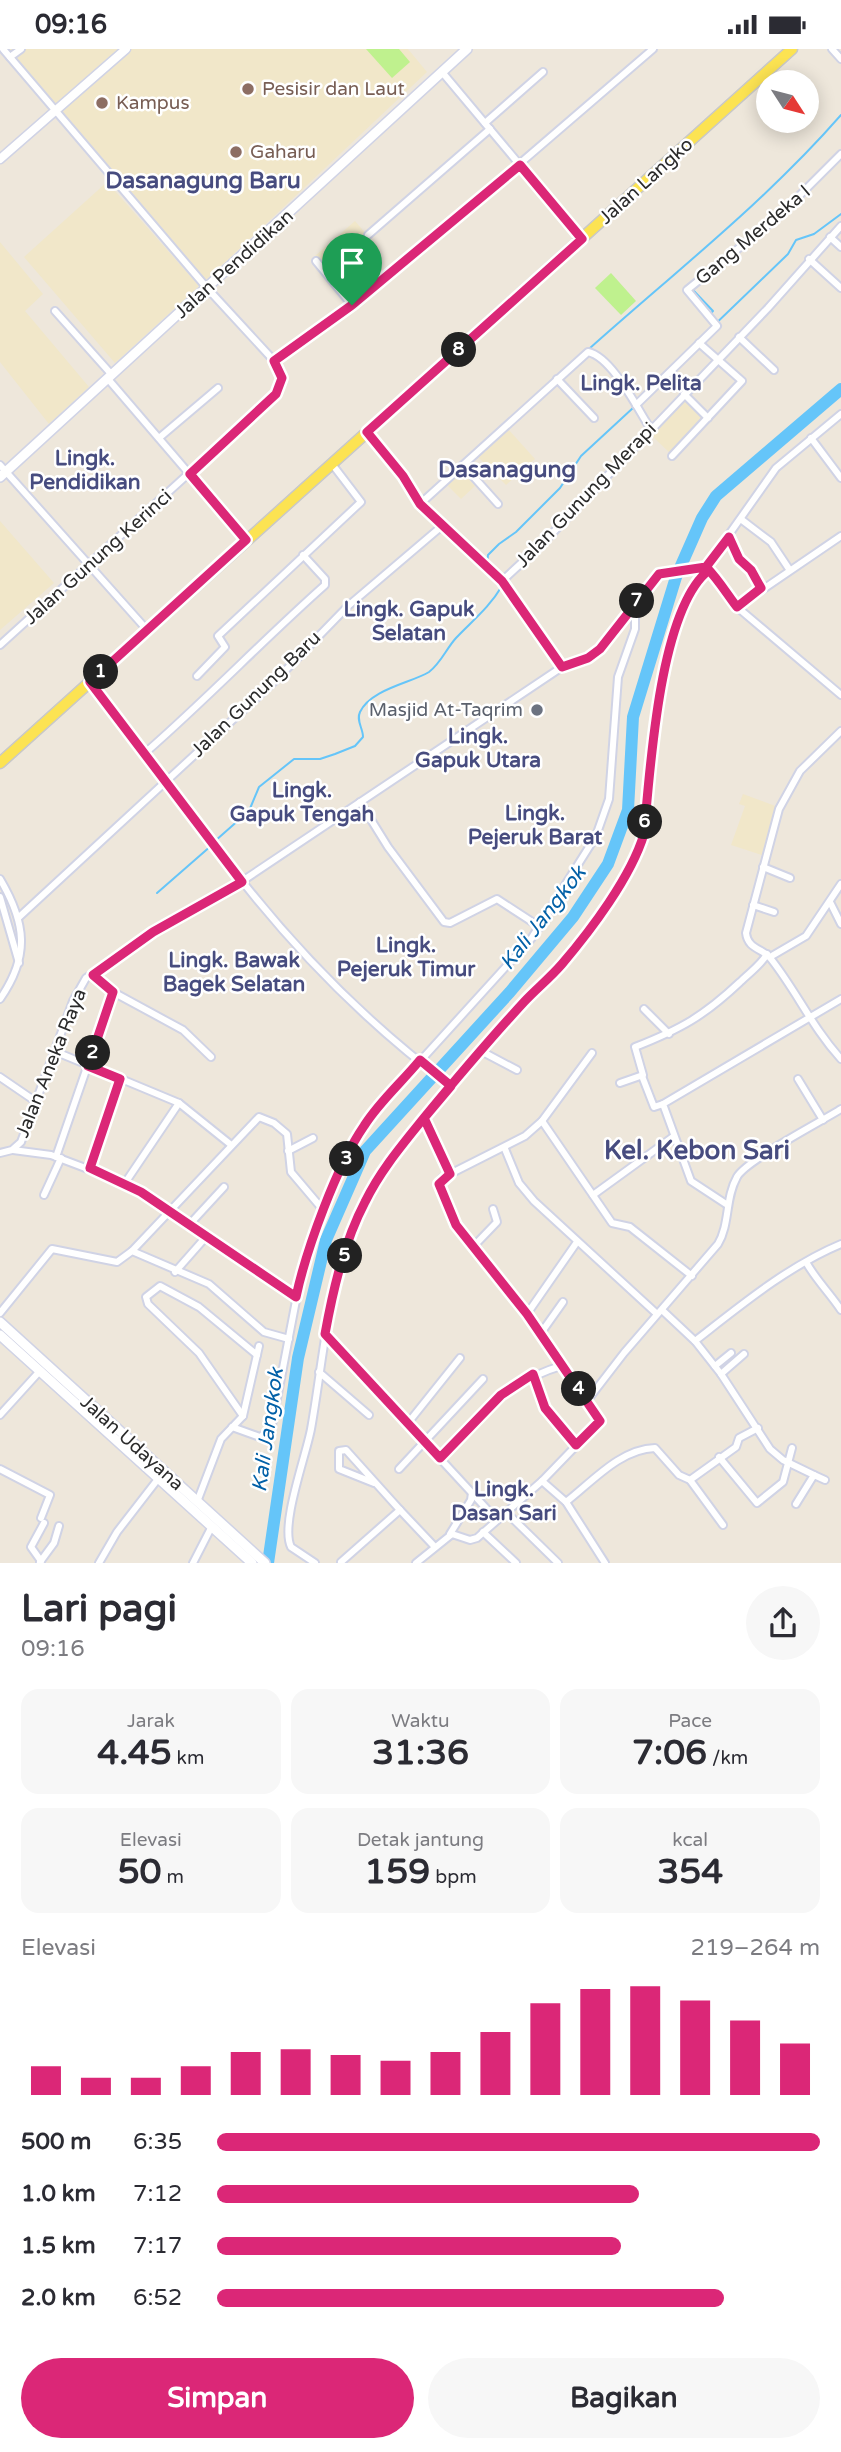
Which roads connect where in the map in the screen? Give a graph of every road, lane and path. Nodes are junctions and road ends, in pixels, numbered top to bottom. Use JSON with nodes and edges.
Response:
{"nodes":[{"id":1,"x":3,"y":49,"type":"edge"},
{"id":2,"x":20,"y":49,"type":"edge"},
{"id":3,"x":126,"y":49,"type":"edge"},
{"id":4,"x":467,"y":49,"type":"edge"},
{"id":5,"x":653,"y":49,"type":"edge"},
{"id":6,"x":792,"y":49,"type":"edge"},
{"id":7,"x":832,"y":49,"type":"edge"},
{"id":8,"x":10,"y":57,"type":"junction"},
{"id":9,"x":841,"y":59,"type":"edge"},
{"id":10,"x":442,"y":72,"type":"junction"},
{"id":11,"x":543,"y":72,"type":"dead end"},
{"id":12,"x":55,"y":112,"type":"junction"},
{"id":13,"x":487,"y":126,"type":"junction"},
{"id":14,"x":841,"y":154,"type":"edge"},
{"id":15,"x":0,"y":159,"type":"edge"},
{"id":16,"x":520,"y":165,"type":"junction"},
{"id":17,"x":841,"y":226,"type":"edge"},
{"id":18,"x":368,"y":235,"type":"dead end"},
{"id":19,"x":830,"y":237,"type":"junction"},
{"id":20,"x":582,"y":239,"type":"junction"},
{"id":21,"x":841,"y":247,"type":"edge"},
{"id":22,"x":809,"y":259,"type":"junction"},
{"id":23,"x":316,"y":261,"type":"dead end"},
{"id":24,"x":207,"y":288,"type":"junction"},
{"id":25,"x":841,"y":288,"type":"edge"},
{"id":26,"x":352,"y":305,"type":"junction"},
{"id":27,"x":55,"y":311,"type":"dead end"},
{"id":28,"x":739,"y":337,"type":"junction"},
{"id":29,"x":699,"y":343,"type":"junction"},
{"id":30,"x":718,"y":358,"type":"junction"},
{"id":31,"x":274,"y":361,"type":"junction"},
{"id":32,"x":774,"y":370,"type":"dead end"},
{"id":33,"x":110,"y":377,"type":"junction"},
{"id":34,"x":558,"y":379,"type":"junction"},
{"id":35,"x":218,"y":388,"type":"dead end"},
{"id":36,"x":684,"y":394,"type":"junction"},
{"id":37,"x":635,"y":403,"type":"junction"},
{"id":38,"x":841,"y":414,"type":"edge"},
{"id":39,"x":594,"y":418,"type":"dead end"},
{"id":40,"x":708,"y":418,"type":"junction"},
{"id":41,"x":650,"y":428,"type":"junction"},
{"id":42,"x":367,"y":432,"type":"junction"},
{"id":43,"x":159,"y":438,"type":"junction"},
{"id":44,"x":811,"y":438,"type":"junction"},
{"id":45,"x":672,"y":456,"type":"dead end"},
{"id":46,"x":332,"y":464,"type":"junction"},
{"id":47,"x":463,"y":465,"type":"junction"},
{"id":48,"x":2,"y":471,"type":"edge"},
{"id":49,"x":190,"y":474,"type":"junction"},
{"id":50,"x":841,"y":478,"type":"edge"},
{"id":51,"x":420,"y":504,"type":"junction"},
{"id":52,"x":498,"y":504,"type":"dead end"},
{"id":53,"x":742,"y":520,"type":"junction"},
{"id":54,"x":442,"y":526,"type":"junction"},
{"id":55,"x":841,"y":536,"type":"edge"},
{"id":56,"x":729,"y":537,"type":"junction"},
{"id":57,"x":246,"y":540,"type":"junction"},
{"id":58,"x":303,"y":555,"type":"junction"},
{"id":59,"x":89,"y":565,"type":"junction"},
{"id":60,"x":706,"y":568,"type":"junction"},
{"id":61,"x":789,"y":569,"type":"junction"},
{"id":62,"x":503,"y":581,"type":"junction"},
{"id":63,"x":761,"y":588,"type":"junction"},
{"id":64,"x":635,"y":604,"type":"junction"},
{"id":65,"x":737,"y":607,"type":"junction"},
{"id":66,"x":148,"y":631,"type":"junction"},
{"id":67,"x":0,"y":645,"type":"edge"},
{"id":68,"x":562,"y":667,"type":"junction"},
{"id":69,"x":197,"y":676,"type":"dead end"},
{"id":70,"x":90,"y":682,"type":"junction"},
{"id":71,"x":841,"y":695,"type":"edge"},
{"id":72,"x":841,"y":731,"type":"edge"},
{"id":73,"x":145,"y":753,"type":"junction"},
{"id":74,"x":0,"y":762,"type":"edge"},
{"id":75,"x":166,"y":780,"type":"junction"},
{"id":76,"x":360,"y":802,"type":"junction"},
{"id":77,"x":763,"y":867,"type":"junction"},
{"id":78,"x":790,"y":878,"type":"dead end"},
{"id":79,"x":0,"y":879,"type":"edge"},
{"id":80,"x":242,"y":882,"type":"junction"},
{"id":81,"x":841,"y":884,"type":"edge"},
{"id":82,"x":0,"y":897,"type":"edge"},
{"id":83,"x":830,"y":902,"type":"junction"},
{"id":84,"x":753,"y":905,"type":"junction"},
{"id":85,"x":775,"y":912,"type":"dead end"},
{"id":86,"x":18,"y":918,"type":"junction"},
{"id":87,"x":841,"y":924,"type":"edge"},
{"id":88,"x":540,"y":927,"type":"junction"},
{"id":89,"x":769,"y":956,"type":"junction"},
{"id":90,"x":19,"y":965,"type":"junction"},
{"id":91,"x":93,"y":975,"type":"junction"},
{"id":92,"x":113,"y":992,"type":"junction"},
{"id":93,"x":0,"y":999,"type":"edge"},
{"id":94,"x":841,"y":999,"type":"edge"},
{"id":95,"x":643,"y":1009,"type":"dead end"},
{"id":96,"x":808,"y":1019,"type":"junction"},
{"id":97,"x":669,"y":1034,"type":"junction"},
{"id":98,"x":54,"y":1051,"type":"junction"},
{"id":99,"x":481,"y":1051,"type":"junction"},
{"id":100,"x":592,"y":1053,"type":"dead end"},
{"id":101,"x":211,"y":1057,"type":"dead end"},
{"id":102,"x":841,"y":1059,"type":"edge"},
{"id":103,"x":422,"y":1062,"type":"junction"},
{"id":104,"x":88,"y":1066,"type":"junction"},
{"id":105,"x":517,"y":1070,"type":"dead end"},
{"id":106,"x":642,"y":1076,"type":"junction"},
{"id":107,"x":0,"y":1077,"type":"edge"},
{"id":108,"x":120,"y":1079,"type":"junction"},
{"id":109,"x":798,"y":1079,"type":"dead end"},
{"id":110,"x":620,"y":1083,"type":"dead end"},
{"id":111,"x":451,"y":1086,"type":"junction"},
{"id":112,"x":35,"y":1101,"type":"junction"},
{"id":113,"x":179,"y":1103,"type":"junction"},
{"id":114,"x":663,"y":1104,"type":"junction"},
{"id":115,"x":841,"y":1109,"type":"edge"},
{"id":116,"x":424,"y":1118,"type":"junction"},
{"id":117,"x":823,"y":1120,"type":"junction"},
{"id":118,"x":542,"y":1121,"type":"junction"},
{"id":119,"x":673,"y":1137,"type":"junction"},
{"id":120,"x":313,"y":1138,"type":"dead end"},
{"id":121,"x":230,"y":1144,"type":"junction"},
{"id":122,"x":505,"y":1149,"type":"junction"},
{"id":123,"x":12,"y":1150,"type":"junction"},
{"id":124,"x":288,"y":1151,"type":"junction"},
{"id":125,"x":0,"y":1153,"type":"edge"},
{"id":126,"x":59,"y":1157,"type":"junction"},
{"id":127,"x":90,"y":1168,"type":"junction"},
{"id":128,"x":450,"y":1174,"type":"junction"},
{"id":129,"x":125,"y":1183,"type":"junction"},
{"id":130,"x":224,"y":1187,"type":"dead end"},
{"id":131,"x":44,"y":1195,"type":"dead end"},
{"id":132,"x":593,"y":1195,"type":"junction"},
{"id":133,"x":726,"y":1204,"type":"junction"},
{"id":134,"x":493,"y":1209,"type":"dead end"},
{"id":135,"x":169,"y":1211,"type":"junction"},
{"id":136,"x":324,"y":1211,"type":"junction"},
{"id":137,"x":188,"y":1226,"type":"junction"},
{"id":138,"x":205,"y":1238,"type":"junction"},
{"id":139,"x":577,"y":1242,"type":"junction"},
{"id":140,"x":841,"y":1244,"type":"edge"},
{"id":141,"x":473,"y":1247,"type":"junction"},
{"id":142,"x":132,"y":1251,"type":"junction"},
{"id":143,"x":806,"y":1262,"type":"junction"},
{"id":144,"x":175,"y":1272,"type":"junction"},
{"id":145,"x":692,"y":1276,"type":"junction"},
{"id":146,"x":296,"y":1297,"type":"junction"},
{"id":147,"x":563,"y":1302,"type":"dead end"},
{"id":148,"x":841,"y":1310,"type":"edge"},
{"id":149,"x":659,"y":1312,"type":"junction"},
{"id":150,"x":0,"y":1313,"type":"edge"},
{"id":151,"x":527,"y":1314,"type":"junction"},
{"id":152,"x":0,"y":1322,"type":"edge"},
{"id":153,"x":541,"y":1333,"type":"junction"},
{"id":154,"x":325,"y":1334,"type":"junction"},
{"id":155,"x":0,"y":1335,"type":"edge"},
{"id":156,"x":289,"y":1339,"type":"junction"},
{"id":157,"x":695,"y":1341,"type":"junction"},
{"id":158,"x":259,"y":1346,"type":"dead end"},
{"id":159,"x":731,"y":1353,"type":"dead end"},
{"id":160,"x":744,"y":1354,"type":"dead end"},
{"id":161,"x":257,"y":1355,"type":"junction"},
{"id":162,"x":460,"y":1358,"type":"dead end"},
{"id":163,"x":564,"y":1366,"type":"junction"},
{"id":164,"x":715,"y":1366,"type":"junction"},
{"id":165,"x":39,"y":1372,"type":"junction"},
{"id":166,"x":319,"y":1372,"type":"junction"},
{"id":167,"x":533,"y":1374,"type":"junction"},
{"id":168,"x":721,"y":1374,"type":"junction"},
{"id":169,"x":483,"y":1379,"type":"dead end"},
{"id":170,"x":587,"y":1401,"type":"junction"},
{"id":171,"x":0,"y":1415,"type":"edge"},
{"id":172,"x":369,"y":1415,"type":"dead end"},
{"id":173,"x":243,"y":1416,"type":"junction"},
{"id":174,"x":408,"y":1423,"type":"junction"},
{"id":175,"x":232,"y":1427,"type":"junction"},
{"id":176,"x":758,"y":1429,"type":"junction"},
{"id":177,"x":425,"y":1441,"type":"junction"},
{"id":178,"x":576,"y":1445,"type":"junction"},
{"id":179,"x":792,"y":1448,"type":"dead end"},
{"id":180,"x":719,"y":1457,"type":"junction"},
{"id":181,"x":440,"y":1458,"type":"junction"},
{"id":182,"x":790,"y":1464,"type":"junction"},
{"id":183,"x":149,"y":1465,"type":"junction"},
{"id":184,"x":0,"y":1469,"type":"edge"},
{"id":185,"x":399,"y":1469,"type":"dead end"},
{"id":186,"x":814,"y":1475,"type":"junction"},
{"id":187,"x":158,"y":1479,"type":"junction"},
{"id":188,"x":690,"y":1480,"type":"junction"},
{"id":189,"x":825,"y":1480,"type":"dead end"},
{"id":190,"x":542,"y":1481,"type":"junction"},
{"id":191,"x":374,"y":1483,"type":"junction"},
{"id":192,"x":472,"y":1493,"type":"junction"},
{"id":193,"x":197,"y":1502,"type":"junction"},
{"id":194,"x":566,"y":1502,"type":"junction"},
{"id":195,"x":796,"y":1504,"type":"dead end"},
{"id":196,"x":400,"y":1510,"type":"junction"},
{"id":197,"x":506,"y":1512,"type":"junction"},
{"id":198,"x":496,"y":1519,"type":"junction"},
{"id":199,"x":723,"y":1525,"type":"dead end"},
{"id":200,"x":59,"y":1526,"type":"dead end"},
{"id":201,"x":211,"y":1528,"type":"junction"},
{"id":202,"x":483,"y":1532,"type":"junction"},
{"id":203,"x":449,"y":1536,"type":"junction"},
{"id":204,"x":434,"y":1546,"type":"junction"},
{"id":205,"x":246,"y":1552,"type":"junction"},
{"id":206,"x":40,"y":1562,"type":"edge"},
{"id":207,"x":341,"y":1562,"type":"edge"},
{"id":208,"x":99,"y":1563,"type":"edge"},
{"id":209,"x":193,"y":1563,"type":"edge"},
{"id":210,"x":252,"y":1563,"type":"edge"},
{"id":211,"x":265,"y":1563,"type":"edge"},
{"id":212,"x":315,"y":1563,"type":"edge"},
{"id":213,"x":416,"y":1563,"type":"edge"},
{"id":214,"x":516,"y":1563,"type":"edge"},
{"id":215,"x":558,"y":1563,"type":"edge"},
{"id":216,"x":605,"y":1563,"type":"edge"}],
"edges":[{"from":1,"to":8,"type":"street"},
{"from":2,"to":8,"type":"street"},
{"from":3,"to":12,"type":"street"},
{"from":4,"to":10,"type":"main road","name":"Jalan Pendidikan"},
{"from":5,"to":16,"type":"street"},
{"from":6,"to":20,"type":"main road","name":"Jalan Langko"},
{"from":7,"to":9,"type":"street"},
{"from":8,"to":12,"type":"street"},
{"from":10,"to":13,"type":"street"},
{"from":10,"to":24,"type":"main road","name":"Jalan Pendidikan"},
{"from":11,"to":13,"type":"street"},
{"from":12,"to":15,"type":"street"},
{"from":12,"to":24,"type":"street"},
{"from":13,"to":16,"type":"street"},
{"from":13,"to":18,"type":"street"},
{"from":14,"to":29,"type":"street","name":"Gang Merdeka I"},
{"from":16,"to":20,"type":"street"},
{"from":16,"to":26,"type":"street"},
{"from":17,"to":19,"type":"street","name":"Jalan Gunung Merapi"},
{"from":19,"to":21,"type":"street"},
{"from":19,"to":22,"type":"street","name":"Jalan Gunung Merapi"},
{"from":20,"to":42,"type":"main road","name":"Jalan Langko"},
{"from":22,"to":25,"type":"street"},
{"from":22,"to":28,"type":"street","name":"Jalan Gunung Merapi"},
{"from":23,"to":26,"type":"street"},
{"from":24,"to":31,"type":"street"},
{"from":24,"to":33,"type":"main road","name":"Jalan Pendidikan"},
{"from":26,"to":31,"type":"street"},
{"from":27,"to":33,"type":"street"},
{"from":28,"to":30,"type":"street","name":"Jalan Gunung Merapi"},
{"from":28,"to":32,"type":"street"},
{"from":29,"to":30,"type":"street"},
{"from":29,"to":37,"type":"street","name":"Gang Merdeka I"},
{"from":30,"to":36,"type":"street","name":"Jalan Gunung Merapi"},
{"from":30,"to":40,"type":"street"},
{"from":31,"to":49,"type":"street","name":"Jalan Gunung Kerinci"},
{"from":33,"to":43,"type":"street"},
{"from":33,"to":48,"type":"main road","name":"Jalan Pendidikan"},
{"from":34,"to":37,"type":"street"},
{"from":34,"to":39,"type":"street"},
{"from":34,"to":47,"type":"street"},
{"from":35,"to":43,"type":"street"},
{"from":36,"to":40,"type":"street"},
{"from":36,"to":41,"type":"street","name":"Jalan Gunung Merapi"},
{"from":37,"to":41,"type":"street"},
{"from":38,"to":44,"type":"street"},
{"from":40,"to":45,"type":"street"},
{"from":41,"to":62,"type":"street","name":"Jalan Gunung Merapi"},
{"from":42,"to":46,"type":"main road","name":"Jalan Langko"},
{"from":42,"to":51,"type":"street"},
{"from":43,"to":49,"type":"street"},
{"from":44,"to":50,"type":"street"},
{"from":44,"to":53,"type":"street"},
{"from":46,"to":57,"type":"main road","name":"Jalan Langko"},
{"from":46,"to":58,"type":"street"},
{"from":47,"to":51,"type":"street"},
{"from":47,"to":52,"type":"street"},
{"from":48,"to":59,"type":"street"},
{"from":49,"to":57,"type":"street"},
{"from":49,"to":59,"type":"street","name":"Jalan Gunung Kerinci"},
{"from":51,"to":54,"type":"street"},
{"from":53,"to":56,"type":"street"},
{"from":53,"to":61,"type":"street"},
{"from":54,"to":62,"type":"street"},
{"from":54,"to":75,"type":"street","name":"Jalan Gunung Baru"},
{"from":55,"to":61,"type":"street"},
{"from":56,"to":60,"type":"street"},
{"from":56,"to":63,"type":"street"},
{"from":57,"to":66,"type":"main road","name":"Jalan Langko"},
{"from":58,"to":69,"type":"street"},
{"from":58,"to":73,"type":"street"},
{"from":59,"to":66,"type":"street"},
{"from":59,"to":67,"type":"street","name":"Jalan Gunung Kerinci"},
{"from":60,"to":64,"type":"street","name":"Jalan Aneka Raya"},
{"from":60,"to":65,"type":"street"},
{"from":60,"to":99,"type":"street"},
{"from":61,"to":63,"type":"street"},
{"from":62,"to":68,"type":"street"},
{"from":63,"to":65,"type":"street"},
{"from":64,"to":68,"type":"street","name":"Jalan Aneka Raya"},
{"from":64,"to":88,"type":"street"},
{"from":65,"to":71,"type":"street"},
{"from":66,"to":70,"type":"main road","name":"Jalan Langko"},
{"from":68,"to":76,"type":"street","name":"Jalan Aneka Raya"},
{"from":70,"to":73,"type":"street"},
{"from":70,"to":74,"type":"main road","name":"Jalan Langko"},
{"from":72,"to":77,"type":"street"},
{"from":73,"to":75,"type":"street"},
{"from":75,"to":80,"type":"street"},
{"from":75,"to":86,"type":"street","name":"Jalan Gunung Baru"},
{"from":76,"to":80,"type":"street","name":"Jalan Aneka Raya"},
{"from":76,"to":88,"type":"street"},
{"from":77,"to":78,"type":"street"},
{"from":77,"to":84,"type":"street"},
{"from":79,"to":86,"type":"street"},
{"from":80,"to":91,"type":"street","name":"Jalan Aneka Raya"},
{"from":80,"to":103,"type":"street"},
{"from":81,"to":83,"type":"street"},
{"from":82,"to":90,"type":"street"},
{"from":83,"to":87,"type":"street"},
{"from":83,"to":89,"type":"street"},
{"from":84,"to":85,"type":"street"},
{"from":84,"to":89,"type":"street"},
{"from":86,"to":90,"type":"street"},
{"from":88,"to":103,"type":"street"},
{"from":89,"to":96,"type":"street"},
{"from":89,"to":97,"type":"street"},
{"from":90,"to":93,"type":"street"},
{"from":91,"to":92,"type":"street"},
{"from":91,"to":98,"type":"street","name":"Jalan Aneka Raya"},
{"from":92,"to":101,"type":"street"},
{"from":92,"to":104,"type":"street"},
{"from":94,"to":96,"type":"street"},
{"from":95,"to":97,"type":"street"},
{"from":96,"to":102,"type":"street"},
{"from":96,"to":114,"type":"street"},
{"from":97,"to":106,"type":"street"},
{"from":98,"to":104,"type":"street"},
{"from":98,"to":112,"type":"street","name":"Jalan Aneka Raya"},
{"from":99,"to":105,"type":"street"},
{"from":99,"to":111,"type":"street"},
{"from":100,"to":118,"type":"street"},
{"from":103,"to":111,"type":"street"},
{"from":103,"to":136,"type":"street"},
{"from":104,"to":108,"type":"street"},
{"from":104,"to":126,"type":"street"},
{"from":106,"to":110,"type":"street"},
{"from":106,"to":114,"type":"street"},
{"from":107,"to":112,"type":"street"},
{"from":108,"to":113,"type":"street"},
{"from":108,"to":127,"type":"street"},
{"from":109,"to":117,"type":"street"},
{"from":111,"to":116,"type":"street"},
{"from":112,"to":123,"type":"street","name":"Jalan Aneka Raya"},
{"from":113,"to":121,"type":"street"},
{"from":113,"to":129,"type":"street"},
{"from":114,"to":119,"type":"street"},
{"from":115,"to":117,"type":"street"},
{"from":116,"to":128,"type":"street"},
{"from":116,"to":154,"type":"street"},
{"from":117,"to":133,"type":"street"},
{"from":118,"to":122,"type":"street"},
{"from":118,"to":132,"type":"street"},
{"from":119,"to":132,"type":"street"},
{"from":119,"to":133,"type":"street"},
{"from":120,"to":124,"type":"street"},
{"from":121,"to":124,"type":"street"},
{"from":121,"to":135,"type":"street"},
{"from":122,"to":128,"type":"street"},
{"from":122,"to":139,"type":"street"},
{"from":123,"to":125,"type":"street","name":"Jalan Aneka Raya"},
{"from":123,"to":126,"type":"street"},
{"from":124,"to":136,"type":"street"},
{"from":126,"to":127,"type":"street"},
{"from":126,"to":131,"type":"street"},
{"from":127,"to":129,"type":"street"},
{"from":128,"to":141,"type":"street"},
{"from":129,"to":135,"type":"street"},
{"from":130,"to":137,"type":"street"},
{"from":132,"to":145,"type":"street"},
{"from":133,"to":145,"type":"street"},
{"from":134,"to":141,"type":"street"},
{"from":135,"to":137,"type":"street"},
{"from":135,"to":142,"type":"street"},
{"from":136,"to":146,"type":"street"},
{"from":137,"to":138,"type":"street"},
{"from":138,"to":144,"type":"street"},
{"from":138,"to":146,"type":"street"},
{"from":139,"to":149,"type":"street"},
{"from":139,"to":151,"type":"street"},
{"from":140,"to":143,"type":"street"},
{"from":141,"to":151,"type":"street"},
{"from":142,"to":144,"type":"street"},
{"from":142,"to":150,"type":"street"},
{"from":143,"to":148,"type":"street"},
{"from":143,"to":157,"type":"street"},
{"from":144,"to":156,"type":"street"},
{"from":145,"to":149,"type":"street"},
{"from":146,"to":156,"type":"street"},
{"from":147,"to":153,"type":"street"},
{"from":149,"to":157,"type":"street"},
{"from":149,"to":170,"type":"street"},
{"from":151,"to":153,"type":"street"},
{"from":152,"to":183,"type":"main road","name":"Jalan Udayana"},
{"from":153,"to":163,"type":"street"},
{"from":154,"to":166,"type":"street"},
{"from":154,"to":174,"type":"street"},
{"from":155,"to":165,"type":"main road","name":"Jalan Udayana"},
{"from":156,"to":175,"type":"street"},
{"from":157,"to":164,"type":"street"},
{"from":158,"to":161,"type":"street"},
{"from":159,"to":164,"type":"street"},
{"from":160,"to":168,"type":"street"},
{"from":161,"to":173,"type":"street"},
{"from":161,"to":173,"type":"street"},
{"from":162,"to":174,"type":"street"},
{"from":163,"to":167,"type":"street"},
{"from":163,"to":170,"type":"street"},
{"from":164,"to":168,"type":"street"},
{"from":165,"to":171,"type":"street"},
{"from":165,"to":183,"type":"main road","name":"Jalan Udayana"},
{"from":166,"to":172,"type":"street"},
{"from":166,"to":212,"type":"street"},
{"from":167,"to":178,"type":"street"},
{"from":167,"to":181,"type":"street"},
{"from":168,"to":176,"type":"street"},
{"from":169,"to":177,"type":"street"},
{"from":170,"to":178,"type":"street"},
{"from":173,"to":175,"type":"street"},
{"from":174,"to":177,"type":"street"},
{"from":175,"to":193,"type":"street"},
{"from":176,"to":180,"type":"street"},
{"from":176,"to":182,"type":"street"},
{"from":177,"to":181,"type":"street"},
{"from":177,"to":185,"type":"street"},
{"from":178,"to":190,"type":"street"},
{"from":179,"to":182,"type":"street"},
{"from":180,"to":182,"type":"street"},
{"from":180,"to":188,"type":"street"},
{"from":181,"to":192,"type":"street"},
{"from":182,"to":186,"type":"street"},
{"from":183,"to":187,"type":"main road","name":"Jalan Udayana"},
{"from":183,"to":193,"type":"main road","name":"Jalan Udayana"},
{"from":184,"to":206,"type":"street"},
{"from":186,"to":189,"type":"street"},
{"from":186,"to":195,"type":"street"},
{"from":187,"to":201,"type":"main road","name":"Jalan Udayana"},
{"from":187,"to":208,"type":"street"},
{"from":188,"to":194,"type":"street"},
{"from":188,"to":199,"type":"street"},
{"from":190,"to":194,"type":"street"},
{"from":190,"to":197,"type":"street"},
{"from":191,"to":191,"type":"street"},
{"from":191,"to":196,"type":"street"},
{"from":192,"to":198,"type":"street"},
{"from":192,"to":203,"type":"street"},
{"from":193,"to":205,"type":"main road","name":"Jalan Udayana"},
{"from":194,"to":216,"type":"street"},
{"from":196,"to":204,"type":"street"},
{"from":196,"to":207,"type":"street"},
{"from":197,"to":198,"type":"street"},
{"from":197,"to":215,"type":"street"},
{"from":198,"to":202,"type":"street"},
{"from":200,"to":206,"type":"street"},
{"from":201,"to":205,"type":"main road","name":"Jalan Udayana"},
{"from":201,"to":209,"type":"street"},
{"from":202,"to":203,"type":"street"},
{"from":202,"to":214,"type":"street"},
{"from":203,"to":204,"type":"street"},
{"from":204,"to":213,"type":"street"},
{"from":205,"to":210,"type":"main road","name":"Jalan Udayana"},
{"from":205,"to":211,"type":"main road","name":"Jalan Udayana"}]}
